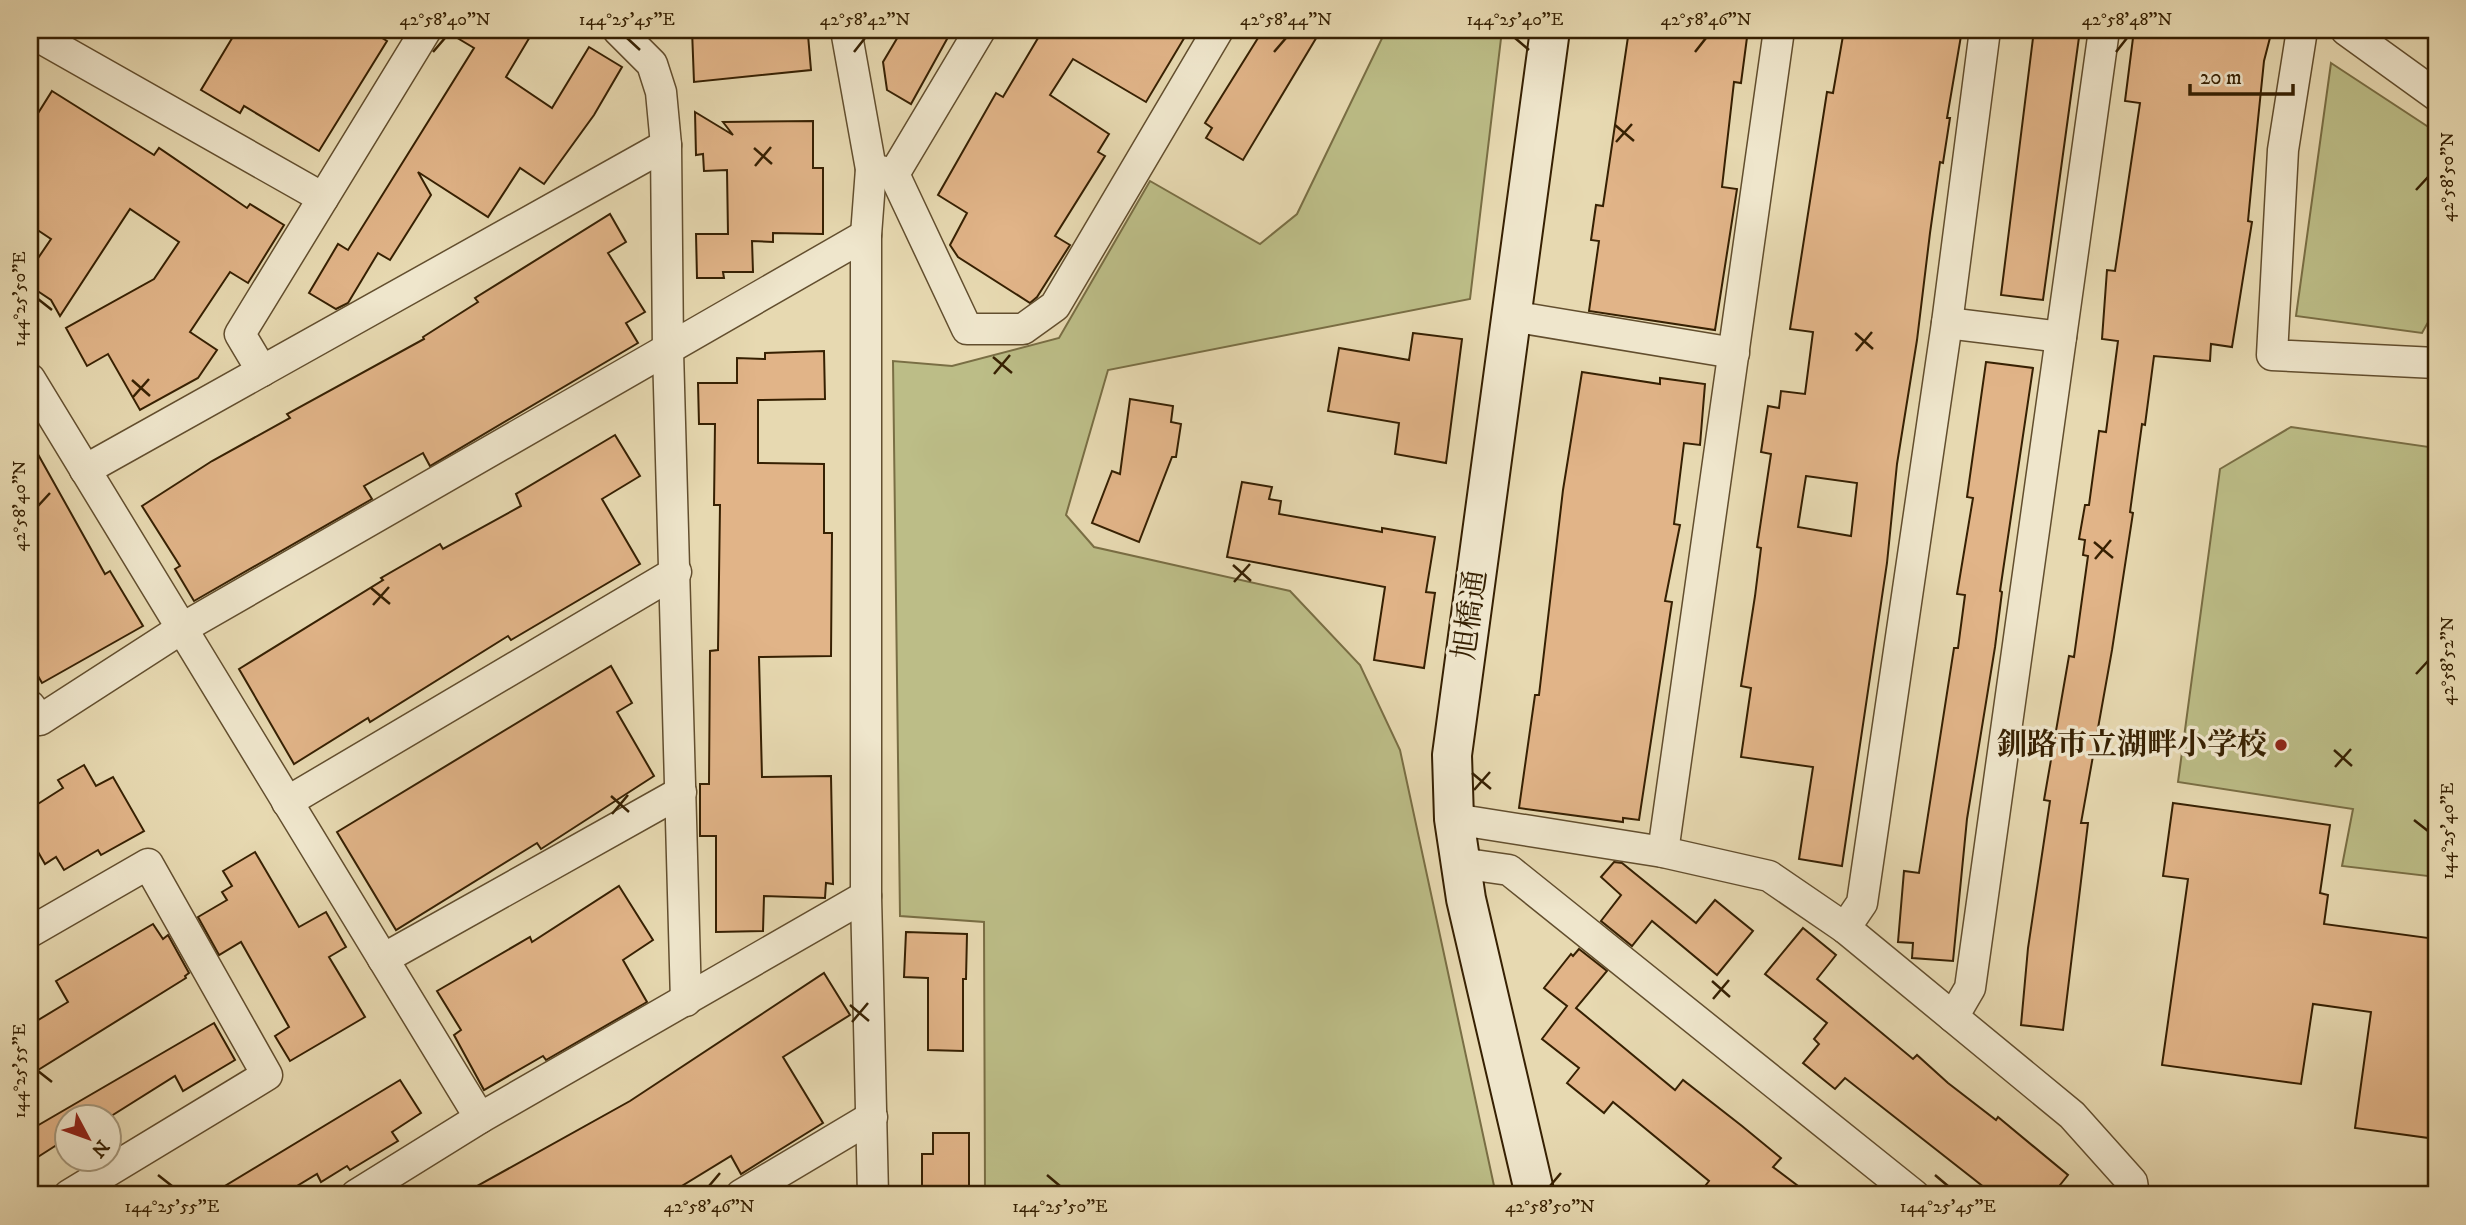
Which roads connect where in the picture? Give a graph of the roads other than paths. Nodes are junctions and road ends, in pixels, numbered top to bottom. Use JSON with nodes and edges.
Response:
{"nodes":[{"id":1,"x":426,"y":30,"type":"edge"},
{"id":2,"x":618,"y":30,"type":"edge"},
{"id":3,"x":846,"y":30,"type":"edge"},
{"id":4,"x":980,"y":30,"type":"edge"},
{"id":5,"x":1218,"y":30,"type":"edge"},
{"id":6,"x":1550,"y":30,"type":"edge"},
{"id":7,"x":1779,"y":30,"type":"edge"},
{"id":8,"x":1985,"y":30,"type":"edge"},
{"id":9,"x":2104,"y":30,"type":"edge"},
{"id":10,"x":2302,"y":30,"type":"edge"},
{"id":11,"x":2346,"y":30,"type":"edge"},
{"id":12,"x":30,"y":32,"type":"edge"},
{"id":13,"x":2436,"y":95,"type":"edge"},
{"id":14,"x":666,"y":145,"type":"junction"},
{"id":15,"x":882,"y":171,"type":"junction"},
{"id":16,"x":323,"y":198,"type":"junction"},
{"id":17,"x":866,"y":235,"type":"junction"},
{"id":18,"x":1511,"y":316,"type":"junction"},
{"id":19,"x":1947,"y":324,"type":"junction"},
{"id":20,"x":2061,"y":337,"type":"junction"},
{"id":21,"x":667,"y":351,"type":"junction"},
{"id":22,"x":1734,"y":353,"type":"junction"},
{"id":23,"x":2433,"y":356,"type":"edge"},
{"id":24,"x":262,"y":371,"type":"junction"},
{"id":25,"x":30,"y":379,"type":"edge"},
{"id":26,"x":85,"y":470,"type":"junction"},
{"id":27,"x":676,"y":572,"type":"junction"},
{"id":28,"x":181,"y":629,"type":"junction"},
{"id":29,"x":30,"y":706,"type":"edge"},
{"id":30,"x":681,"y":792,"type":"junction"},
{"id":31,"x":287,"y":802,"type":"junction"},
{"id":32,"x":1454,"y":819,"type":"junction"},
{"id":33,"x":1663,"y":852,"type":"junction"},
{"id":34,"x":1460,"y":863,"type":"junction"},
{"id":35,"x":866,"y":896,"type":"junction"},
{"id":36,"x":1845,"y":928,"type":"junction"},
{"id":37,"x":30,"y":932,"type":"edge"},
{"id":38,"x":383,"y":959,"type":"junction"},
{"id":39,"x":686,"y":1001,"type":"junction"},
{"id":40,"x":1953,"y":1017,"type":"junction"},
{"id":41,"x":872,"y":1117,"type":"junction"},
{"id":42,"x":480,"y":1118,"type":"junction"},
{"id":43,"x":773,"y":1187,"type":"edge"},
{"id":44,"x":1539,"y":1191,"type":"edge"},
{"id":45,"x":69,"y":1195,"type":"edge"},
{"id":46,"x":356,"y":1195,"type":"edge"},
{"id":47,"x":741,"y":1195,"type":"edge"},
{"id":48,"x":873,"y":1195,"type":"edge"},
{"id":49,"x":1914,"y":1195,"type":"edge"},
{"id":50,"x":2134,"y":1195,"type":"edge"}],
"edges":[{"from":1,"to":16,"type":"street"},
{"from":2,"to":14,"type":"street"},
{"from":3,"to":15,"type":"street"},
{"from":4,"to":15,"type":"street"},
{"from":5,"to":15,"type":"street"},
{"from":6,"to":18,"type":"street","name":"旭橋通"},
{"from":7,"to":22,"type":"street"},
{"from":8,"to":19,"type":"street"},
{"from":9,"to":20,"type":"street"},
{"from":10,"to":23,"type":"street"},
{"from":11,"to":13,"type":"street"},
{"from":12,"to":16,"type":"street"},
{"from":14,"to":21,"type":"street"},
{"from":14,"to":24,"type":"street"},
{"from":15,"to":17,"type":"street"},
{"from":16,"to":24,"type":"street"},
{"from":17,"to":21,"type":"street"},
{"from":17,"to":35,"type":"street"},
{"from":18,"to":22,"type":"street"},
{"from":18,"to":32,"type":"street","name":"旭橋通"},
{"from":19,"to":20,"type":"street"},
{"from":19,"to":36,"type":"street"},
{"from":20,"to":40,"type":"street"},
{"from":21,"to":27,"type":"street"},
{"from":21,"to":28,"type":"street"},
{"from":22,"to":33,"type":"street"},
{"from":24,"to":26,"type":"street"},
{"from":25,"to":26,"type":"street"},
{"from":26,"to":28,"type":"street"},
{"from":27,"to":30,"type":"street"},
{"from":27,"to":31,"type":"street"},
{"from":28,"to":29,"type":"street"},
{"from":28,"to":31,"type":"street"},
{"from":30,"to":38,"type":"street"},
{"from":30,"to":39,"type":"street"},
{"from":31,"to":38,"type":"street"},
{"from":32,"to":33,"type":"street"},
{"from":32,"to":34,"type":"street","name":"旭橋通"},
{"from":33,"to":36,"type":"street"},
{"from":34,"to":44,"type":"street","name":"旭橋通"},
{"from":34,"to":49,"type":"street"},
{"from":35,"to":39,"type":"street"},
{"from":35,"to":41,"type":"street"},
{"from":36,"to":40,"type":"street"},
{"from":37,"to":45,"type":"street"},
{"from":38,"to":42,"type":"street"},
{"from":39,"to":42,"type":"street"},
{"from":40,"to":50,"type":"street"},
{"from":41,"to":43,"type":"street"},
{"from":41,"to":48,"type":"street"},
{"from":42,"to":46,"type":"street"},
{"from":43,"to":47,"type":"street"}]}
